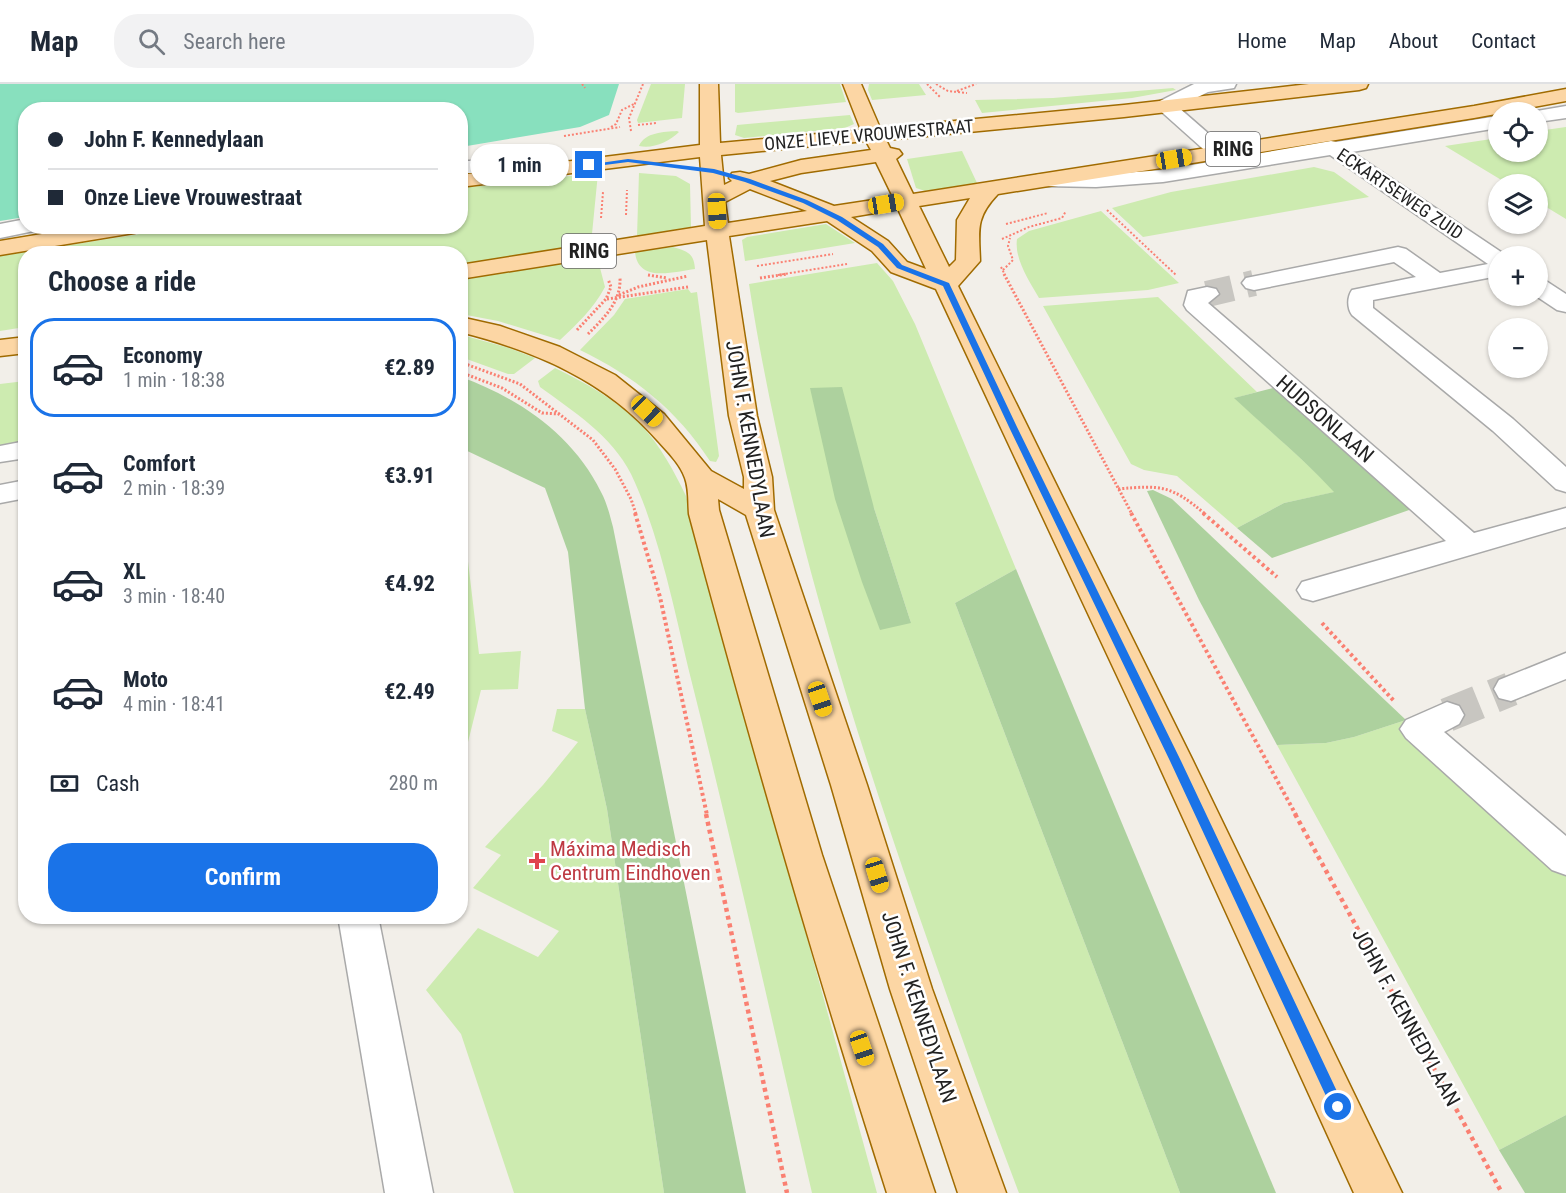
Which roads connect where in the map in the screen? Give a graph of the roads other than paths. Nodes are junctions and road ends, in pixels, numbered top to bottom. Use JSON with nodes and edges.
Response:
{"nodes":[{"id":1,"x":709,"y":84,"type":"edge"},
{"id":2,"x":852,"y":84,"type":"edge"},
{"id":3,"x":1227,"y":84,"type":"edge"},
{"id":4,"x":1359,"y":84,"type":"edge"},
{"id":5,"x":1566,"y":95,"type":"edge"},
{"id":6,"x":1165,"y":106,"type":"junction"},
{"id":7,"x":1124,"y":111,"type":"junction"},
{"id":8,"x":1566,"y":112,"type":"edge"},
{"id":9,"x":1548,"y":115,"type":"edge"},
{"id":10,"x":1488,"y":123,"type":"edge"},
{"id":11,"x":873,"y":134,"type":"junction"},
{"id":12,"x":1331,"y":147,"type":"junction"},
{"id":13,"x":1218,"y":152,"type":"junction"},
{"id":14,"x":883,"y":155,"type":"junction"},
{"id":15,"x":713,"y":161,"type":"junction"},
{"id":16,"x":468,"y":167,"type":"edge"},
{"id":17,"x":572,"y":167,"type":"junction"},
{"id":18,"x":468,"y":180,"type":"edge"},
{"id":19,"x":747,"y":180,"type":"junction"},
{"id":20,"x":1044,"y":180,"type":"junction"},
{"id":21,"x":992,"y":188,"type":"junction"},
{"id":22,"x":716,"y":198,"type":"junction"},
{"id":23,"x":905,"y":201,"type":"junction"},
{"id":24,"x":830,"y":213,"type":"junction"},
{"id":25,"x":18,"y":228,"type":"edge"},
{"id":26,"x":0,"y":231,"type":"edge"},
{"id":27,"x":717,"y":231,"type":"junction"},
{"id":28,"x":85,"y":234,"type":"edge"},
{"id":29,"x":0,"y":248,"type":"edge"},
{"id":30,"x":1488,"y":253,"type":"edge"},
{"id":31,"x":468,"y":271,"type":"edge"},
{"id":32,"x":1488,"y":271,"type":"edge"},
{"id":33,"x":1437,"y":281,"type":"junction"},
{"id":34,"x":1254,"y":283,"type":"tunnel mouth"},
{"id":35,"x":946,"y":285,"type":"junction"},
{"id":36,"x":1548,"y":293,"type":"edge"},
{"id":37,"x":1201,"y":299,"type":"road end"},
{"id":38,"x":1566,"y":305,"type":"edge"},
{"id":39,"x":468,"y":326,"type":"edge"},
{"id":40,"x":18,"y":346,"type":"edge"},
{"id":41,"x":0,"y":348,"type":"edge"},
{"id":42,"x":18,"y":451,"type":"edge"},
{"id":43,"x":0,"y":454,"type":"edge"},
{"id":44,"x":700,"y":477,"type":"junction"},
{"id":45,"x":1566,"y":483,"type":"edge"},
{"id":46,"x":18,"y":491,"type":"edge"},
{"id":47,"x":0,"y":494,"type":"edge"},
{"id":48,"x":759,"y":510,"type":"junction"},
{"id":49,"x":1566,"y":517,"type":"edge"},
{"id":50,"x":1469,"y":545,"type":"junction"},
{"id":51,"x":1313,"y":590,"type":"dead end"},
{"id":52,"x":1566,"y":665,"type":"edge"},
{"id":53,"x":1511,"y":689,"type":"tunnel mouth"},
{"id":54,"x":1447,"y":715,"type":"tunnel mouth"},
{"id":55,"x":1566,"y":858,"type":"edge"},
{"id":56,"x":359,"y":924,"type":"edge"},
{"id":57,"x":409,"y":1193,"type":"edge"},
{"id":58,"x":911,"y":1193,"type":"edge"},
{"id":59,"x":982,"y":1193,"type":"edge"},
{"id":60,"x":1378,"y":1193,"type":"edge"}],
"edges":[{"from":1,"to":15,"type":"main road","name":"JOHN F. KENNEDYLAAN"},
{"from":2,"to":11,"type":"main road"},
{"from":3,"to":6,"type":"street","name":"ONZE LIEVE VROUWESTRAAT"},
{"from":4,"to":6,"type":"main road","name":"ONZE LIEVE VROUWESTRAAT","number":"RING"},
{"from":5,"to":13,"type":"main road","number":"RING"},
{"from":6,"to":7,"type":"main road","name":"ONZE LIEVE VROUWESTRAAT","number":"RING"},
{"from":6,"to":13,"type":"street"},
{"from":7,"to":11,"type":"main road","name":"ONZE LIEVE VROUWESTRAAT","number":"RING"},
{"from":7,"to":14,"type":"main road"},
{"from":8,"to":9,"type":"street"},
{"from":10,"to":12,"type":"street"},
{"from":11,"to":14,"type":"main road"},
{"from":11,"to":15,"type":"main road","name":"ONZE LIEVE VROUWESTRAAT","number":"RING"},
{"from":12,"to":20,"type":"street"},
{"from":12,"to":30,"type":"street","name":"ECKARTSEWEG ZUID"},
{"from":13,"to":20,"type":"main road","number":"RING"},
{"from":14,"to":19,"type":"main road"},
{"from":14,"to":23,"type":"main road"},
{"from":15,"to":17,"type":"main road"},
{"from":15,"to":19,"type":"main road"},
{"from":15,"to":22,"type":"main road","name":"JOHN F. KENNEDYLAAN"},
{"from":16,"to":17,"type":"street"},
{"from":17,"to":18,"type":"main road"},
{"from":19,"to":22,"type":"main road"},
{"from":19,"to":24,"type":"main road"},
{"from":20,"to":21,"type":"main road","number":"RING"},
{"from":21,"to":23,"type":"main road","number":"RING"},
{"from":21,"to":35,"type":"main road"},
{"from":22,"to":27,"type":"main road","name":"JOHN F. KENNEDYLAAN"},
{"from":23,"to":24,"type":"main road","number":"RING"},
{"from":23,"to":35,"type":"main road"},
{"from":24,"to":27,"type":"main road","number":"RING"},
{"from":24,"to":35,"type":"main road"},
{"from":25,"to":26,"type":"street"},
{"from":27,"to":31,"type":"main road","number":"RING"},
{"from":27,"to":48,"type":"main road","name":"JOHN F. KENNEDYLAAN"},
{"from":28,"to":29,"type":"main road"},
{"from":32,"to":33,"type":"street"},
{"from":33,"to":34,"type":"street"},
{"from":33,"to":45,"type":"street"},
{"from":35,"to":60,"type":"main road"},
{"from":36,"to":38,"type":"street"},
{"from":37,"to":50,"type":"street","name":"HUDSONLAAN"},
{"from":39,"to":44,"type":"main road"},
{"from":40,"to":41,"type":"main road"},
{"from":42,"to":43,"type":"street"},
{"from":44,"to":48,"type":"main road"},
{"from":44,"to":58,"type":"main road"},
{"from":46,"to":47,"type":"street"},
{"from":48,"to":59,"type":"main road","name":"JOHN F. KENNEDYLAAN"},
{"from":49,"to":50,"type":"street"},
{"from":50,"to":51,"type":"street"},
{"from":52,"to":53,"type":"street"},
{"from":54,"to":55,"type":"street"},
{"from":56,"to":57,"type":"street"}]}
